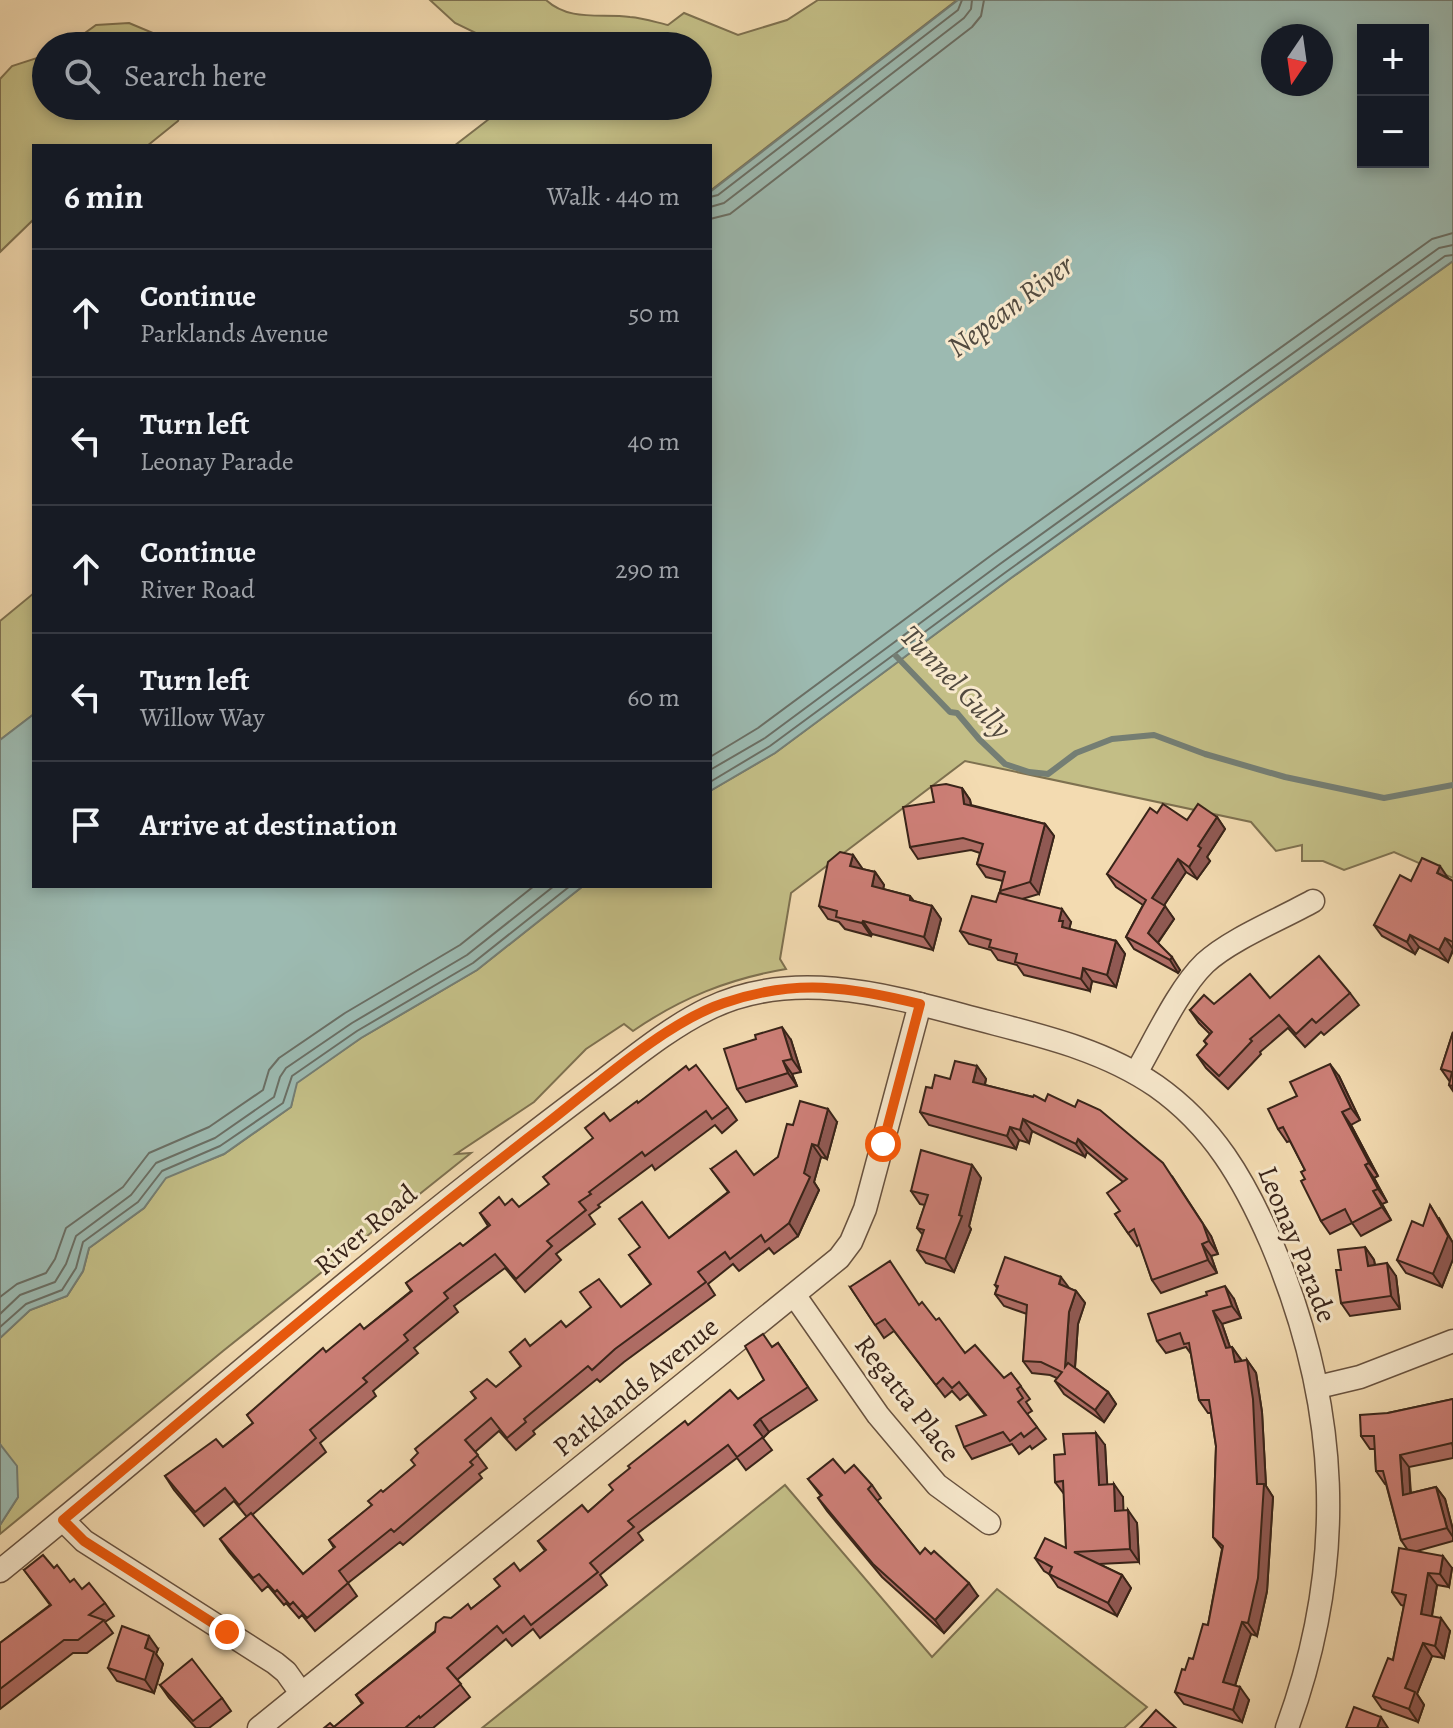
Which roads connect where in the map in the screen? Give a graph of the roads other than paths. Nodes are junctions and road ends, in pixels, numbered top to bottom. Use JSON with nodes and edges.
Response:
{"nodes":[{"id":1,"x":1313,"y":901,"type":"dead end"},
{"id":2,"x":799,"y":987,"type":"joint"},
{"id":3,"x":920,"y":1004,"type":"junction"},
{"id":4,"x":1136,"y":1073,"type":"junction"},
{"id":5,"x":795,"y":1296,"type":"junction"},
{"id":6,"x":1453,"y":1341,"type":"edge"},
{"id":7,"x":1318,"y":1387,"type":"junction"},
{"id":8,"x":63,"y":1520,"type":"junction"},
{"id":9,"x":989,"y":1523,"type":"dead end"},
{"id":10,"x":0,"y":1571,"type":"edge"},
{"id":11,"x":301,"y":1693,"type":"junction"},
{"id":12,"x":259,"y":1728,"type":"edge"},
{"id":13,"x":1287,"y":1728,"type":"edge"}],
"edges":[{"from":1,"to":4,"type":"street"},
{"from":2,"to":3,"type":"street","name":"Leonay Parade"},
{"from":2,"to":8,"type":"street","name":"River Road"},
{"from":3,"to":4,"type":"street","name":"Leonay Parade"},
{"from":3,"to":5,"type":"street","name":"Parklands Avenue"},
{"from":4,"to":7,"type":"street","name":"Leonay Parade"},
{"from":5,"to":9,"type":"street","name":"Regatta Place"},
{"from":5,"to":11,"type":"street","name":"Parklands Avenue"},
{"from":6,"to":7,"type":"street"},
{"from":7,"to":13,"type":"street","name":"Leonay Parade"},
{"from":8,"to":10,"type":"street","name":"River Road"},
{"from":8,"to":11,"type":"street"},
{"from":11,"to":12,"type":"street","name":"Parklands Avenue"}]}
